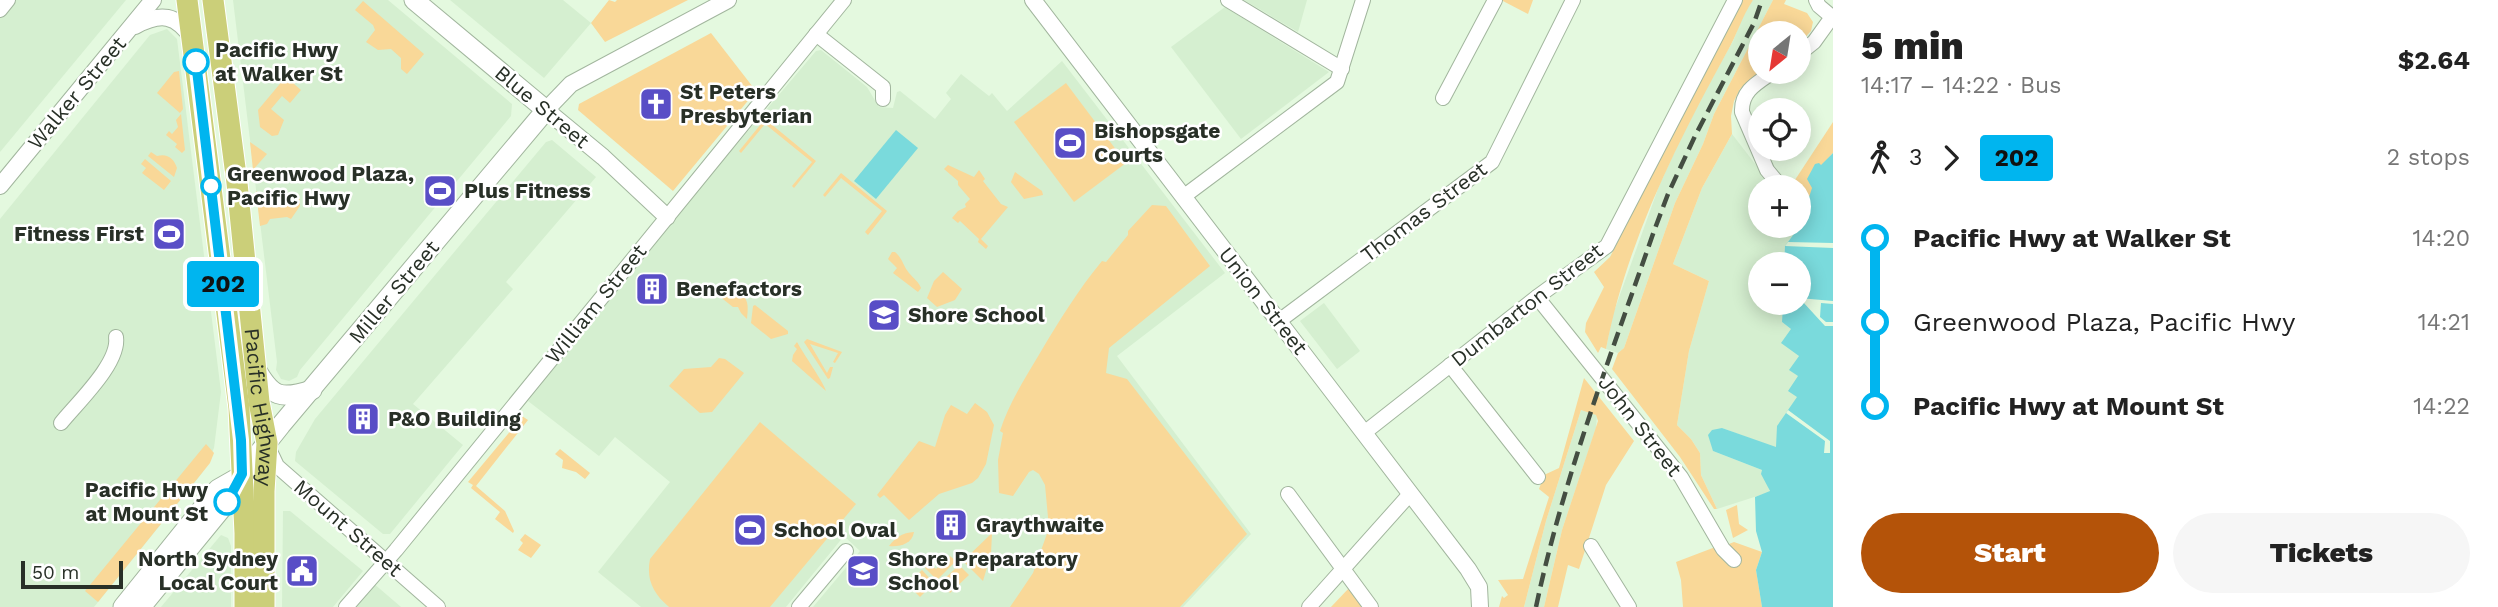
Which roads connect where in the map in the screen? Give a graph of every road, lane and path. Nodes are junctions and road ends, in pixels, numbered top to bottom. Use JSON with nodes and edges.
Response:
{"nodes":[{"id":1,"x":8,"y":0,"type":"edge"},
{"id":2,"x":153,"y":0,"type":"edge"},
{"id":3,"x":187,"y":0,"type":"edge"},
{"id":4,"x":213,"y":0,"type":"edge"},
{"id":5,"x":414,"y":0,"type":"edge"},
{"id":6,"x":728,"y":0,"type":"edge"},
{"id":7,"x":844,"y":0,"type":"edge"},
{"id":8,"x":1033,"y":0,"type":"edge"},
{"id":9,"x":1228,"y":0,"type":"edge"},
{"id":10,"x":1363,"y":0,"type":"edge"},
{"id":11,"x":1495,"y":0,"type":"edge"},
{"id":12,"x":1573,"y":0,"type":"edge"},
{"id":13,"x":1735,"y":0,"type":"edge"},
{"id":14,"x":1816,"y":0,"type":"edge"},
{"id":15,"x":0,"y":10,"type":"edge"},
{"id":16,"x":130,"y":29,"type":"junction"},
{"id":17,"x":816,"y":34,"type":"junction"},
{"id":18,"x":193,"y":39,"type":"junction"},
{"id":19,"x":1811,"y":44,"type":"edge"},
{"id":20,"x":1342,"y":69,"type":"junction"},
{"id":21,"x":1757,"y":84,"type":"edge"},
{"id":22,"x":883,"y":99,"type":"dead end"},
{"id":23,"x":1443,"y":99,"type":"dead end"},
{"id":24,"x":546,"y":110,"type":"junction"},
{"id":25,"x":1771,"y":175,"type":"edge"},
{"id":26,"x":0,"y":186,"type":"edge"},
{"id":27,"x":1183,"y":197,"type":"junction"},
{"id":28,"x":667,"y":217,"type":"junction"},
{"id":29,"x":1538,"y":296,"type":"junction"},
{"id":30,"x":1279,"y":321,"type":"junction"},
{"id":31,"x":116,"y":337,"type":"dead end"},
{"id":32,"x":1450,"y":365,"type":"junction"},
{"id":33,"x":256,"y":369,"type":"junction"},
{"id":34,"x":312,"y":390,"type":"junction"},
{"id":35,"x":61,"y":423,"type":"dead end"},
{"id":36,"x":1364,"y":433,"type":"junction"},
{"id":37,"x":267,"y":443,"type":"junction"},
{"id":38,"x":242,"y":474,"type":"junction"},
{"id":39,"x":1538,"y":477,"type":"dead end"},
{"id":40,"x":1288,"y":494,"type":"dead end"},
{"id":41,"x":1410,"y":494,"type":"junction"},
{"id":42,"x":1591,"y":546,"type":"dead end"},
{"id":43,"x":846,"y":551,"type":"dead end"},
{"id":44,"x":1734,"y":560,"type":"dead end"},
{"id":45,"x":385,"y":561,"type":"junction"},
{"id":46,"x":1343,"y":569,"type":"junction"},
{"id":47,"x":123,"y":607,"type":"edge"},
{"id":48,"x":141,"y":607,"type":"edge"},
{"id":49,"x":245,"y":607,"type":"edge"},
{"id":50,"x":264,"y":607,"type":"edge"},
{"id":51,"x":346,"y":607,"type":"edge"},
{"id":52,"x":438,"y":607,"type":"edge"},
{"id":53,"x":799,"y":607,"type":"edge"},
{"id":54,"x":1309,"y":607,"type":"edge"},
{"id":55,"x":1371,"y":607,"type":"edge"},
{"id":56,"x":1480,"y":607,"type":"edge"},
{"id":57,"x":1629,"y":607,"type":"edge"}],
"edges":[{"from":1,"to":15,"type":"street"},
{"from":2,"to":16,"type":"street","name":"Walker Street"},
{"from":3,"to":18,"type":"main road","name":"Pacific Highway"},
{"from":4,"to":33,"type":"main road","name":"Pacific Highway"},
{"from":5,"to":24,"type":"main road","name":"Blue Street"},
{"from":6,"to":24,"type":"street"},
{"from":7,"to":17,"type":"street","name":"William Street"},
{"from":8,"to":27,"type":"street","name":"Union Street"},
{"from":9,"to":20,"type":"street"},
{"from":10,"to":20,"type":"street"},
{"from":11,"to":23,"type":"street"},
{"from":12,"to":30,"type":"street","name":"Thomas Street"},
{"from":13,"to":29,"type":"street","name":"Dumbarton Street"},
{"from":14,"to":19,"type":"street"},
{"from":16,"to":18,"type":"street"},
{"from":16,"to":26,"type":"street","name":"Walker Street"},
{"from":17,"to":22,"type":"street"},
{"from":17,"to":28,"type":"street","name":"William Street"},
{"from":18,"to":38,"type":"main road","name":"Pacific Highway"},
{"from":20,"to":27,"type":"street"},
{"from":21,"to":25,"type":"street"},
{"from":24,"to":28,"type":"street","name":"Blue Street"},
{"from":24,"to":34,"type":"main road","name":"Miller Street"},
{"from":27,"to":30,"type":"street","name":"Union Street"},
{"from":28,"to":45,"type":"street","name":"William Street"},
{"from":29,"to":32,"type":"street","name":"Dumbarton Street"},
{"from":29,"to":44,"type":"street","name":"John Street"},
{"from":30,"to":36,"type":"street","name":"Union Street"},
{"from":31,"to":35,"type":"street"},
{"from":32,"to":36,"type":"street","name":"Dumbarton Street"},
{"from":32,"to":39,"type":"street"},
{"from":33,"to":34,"type":"main road"},
{"from":33,"to":37,"type":"main road","name":"Pacific Highway"},
{"from":34,"to":37,"type":"main road","name":"Miller Street"},
{"from":36,"to":41,"type":"street","name":"Union Street"},
{"from":37,"to":38,"type":"main road","name":"Miller Street"},
{"from":37,"to":45,"type":"street","name":"Mount Street"},
{"from":37,"to":50,"type":"main road","name":"Pacific Highway"},
{"from":38,"to":47,"type":"main road","name":"Miller Street"},
{"from":38,"to":48,"type":"main road","name":"Miller Street"},
{"from":38,"to":49,"type":"main road","name":"Pacific Highway"},
{"from":40,"to":46,"type":"street"},
{"from":41,"to":46,"type":"street"},
{"from":41,"to":56,"type":"street","name":"Union Street"},
{"from":42,"to":57,"type":"street"},
{"from":43,"to":53,"type":"street"},
{"from":45,"to":51,"type":"street","name":"William Street"},
{"from":45,"to":52,"type":"street","name":"Mount Street"},
{"from":46,"to":54,"type":"street"},
{"from":46,"to":55,"type":"street"}]}
